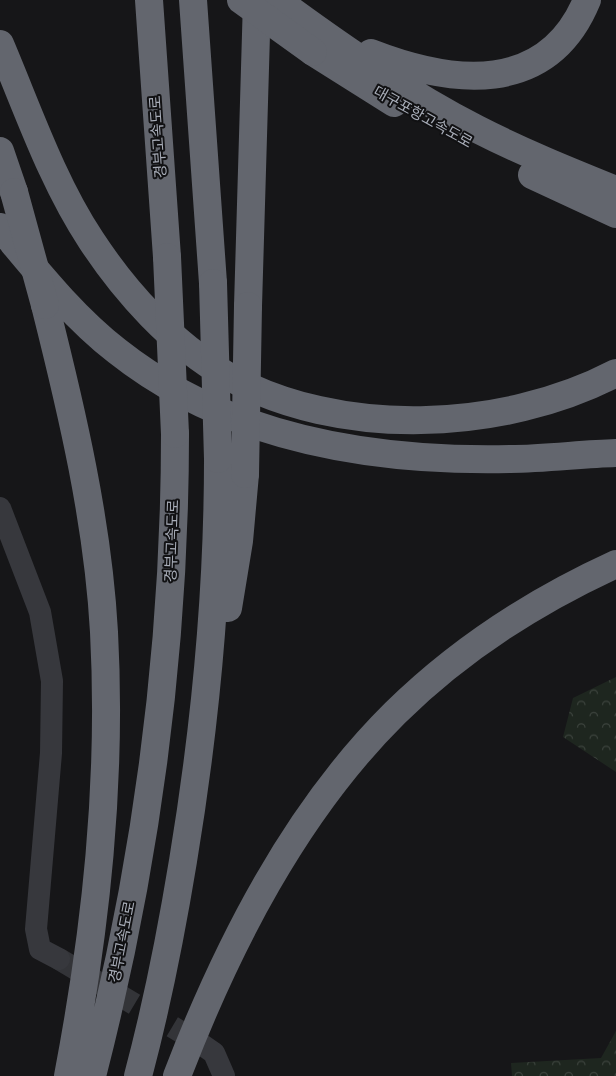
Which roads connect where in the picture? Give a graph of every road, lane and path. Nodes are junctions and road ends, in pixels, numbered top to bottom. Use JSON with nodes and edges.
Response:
{"nodes":[{"id":1,"x":149,"y":0,"type":"edge"},
{"id":2,"x":193,"y":0,"type":"edge"},
{"id":3,"x":241,"y":0,"type":"edge"},
{"id":4,"x":257,"y":0,"type":"edge"},
{"id":5,"x":277,"y":0,"type":"edge"},
{"id":6,"x":587,"y":0,"type":"edge"},
{"id":7,"x":315,"y":41,"type":"junction"},
{"id":8,"x":0,"y":44,"type":"edge"},
{"id":9,"x":0,"y":151,"type":"edge"},
{"id":10,"x":616,"y":190,"type":"edge"},
{"id":11,"x":616,"y":214,"type":"edge"},
{"id":12,"x":0,"y":227,"type":"edge"},
{"id":13,"x":616,"y":374,"type":"edge"},
{"id":14,"x":616,"y":453,"type":"edge"},
{"id":15,"x":0,"y":508,"type":"edge"},
{"id":16,"x":616,"y":564,"type":"edge"},
{"id":17,"x":190,"y":814,"type":"junction"},
{"id":18,"x":59,"y":958,"type":"tunnel mouth"},
{"id":19,"x":201,"y":1044,"type":"tunnel mouth"},
{"id":20,"x":68,"y":1076,"type":"edge"},
{"id":21,"x":92,"y":1076,"type":"edge"},
{"id":22,"x":138,"y":1076,"type":"edge"},
{"id":23,"x":177,"y":1076,"type":"edge"},
{"id":24,"x":224,"y":1076,"type":"edge"}],
"edges":[{"from":1,"to":21,"type":"highway","name":"경부고속도로","bridge":true},
{"from":2,"to":17,"type":"highway","bridge":true},
{"from":3,"to":7,"type":"highway","name":"대구포항고속도로","bridge":true},
{"from":4,"to":17,"type":"highway","bridge":true},
{"from":5,"to":7,"type":"highway","name":"대구포항고속도로"},
{"from":6,"to":7,"type":"highway"},
{"from":7,"to":10,"type":"highway","name":"대구포항고속도로"},
{"from":7,"to":11,"type":"highway","name":"대구포항고속도로"},
{"from":8,"to":13,"type":"highway"},
{"from":9,"to":20,"type":"highway","bridge":true},
{"from":12,"to":14,"type":"highway"},
{"from":15,"to":18,"type":"lane"},
{"from":16,"to":23,"type":"highway"},
{"from":17,"to":22,"type":"highway"},
{"from":19,"to":24,"type":"lane"}]}
